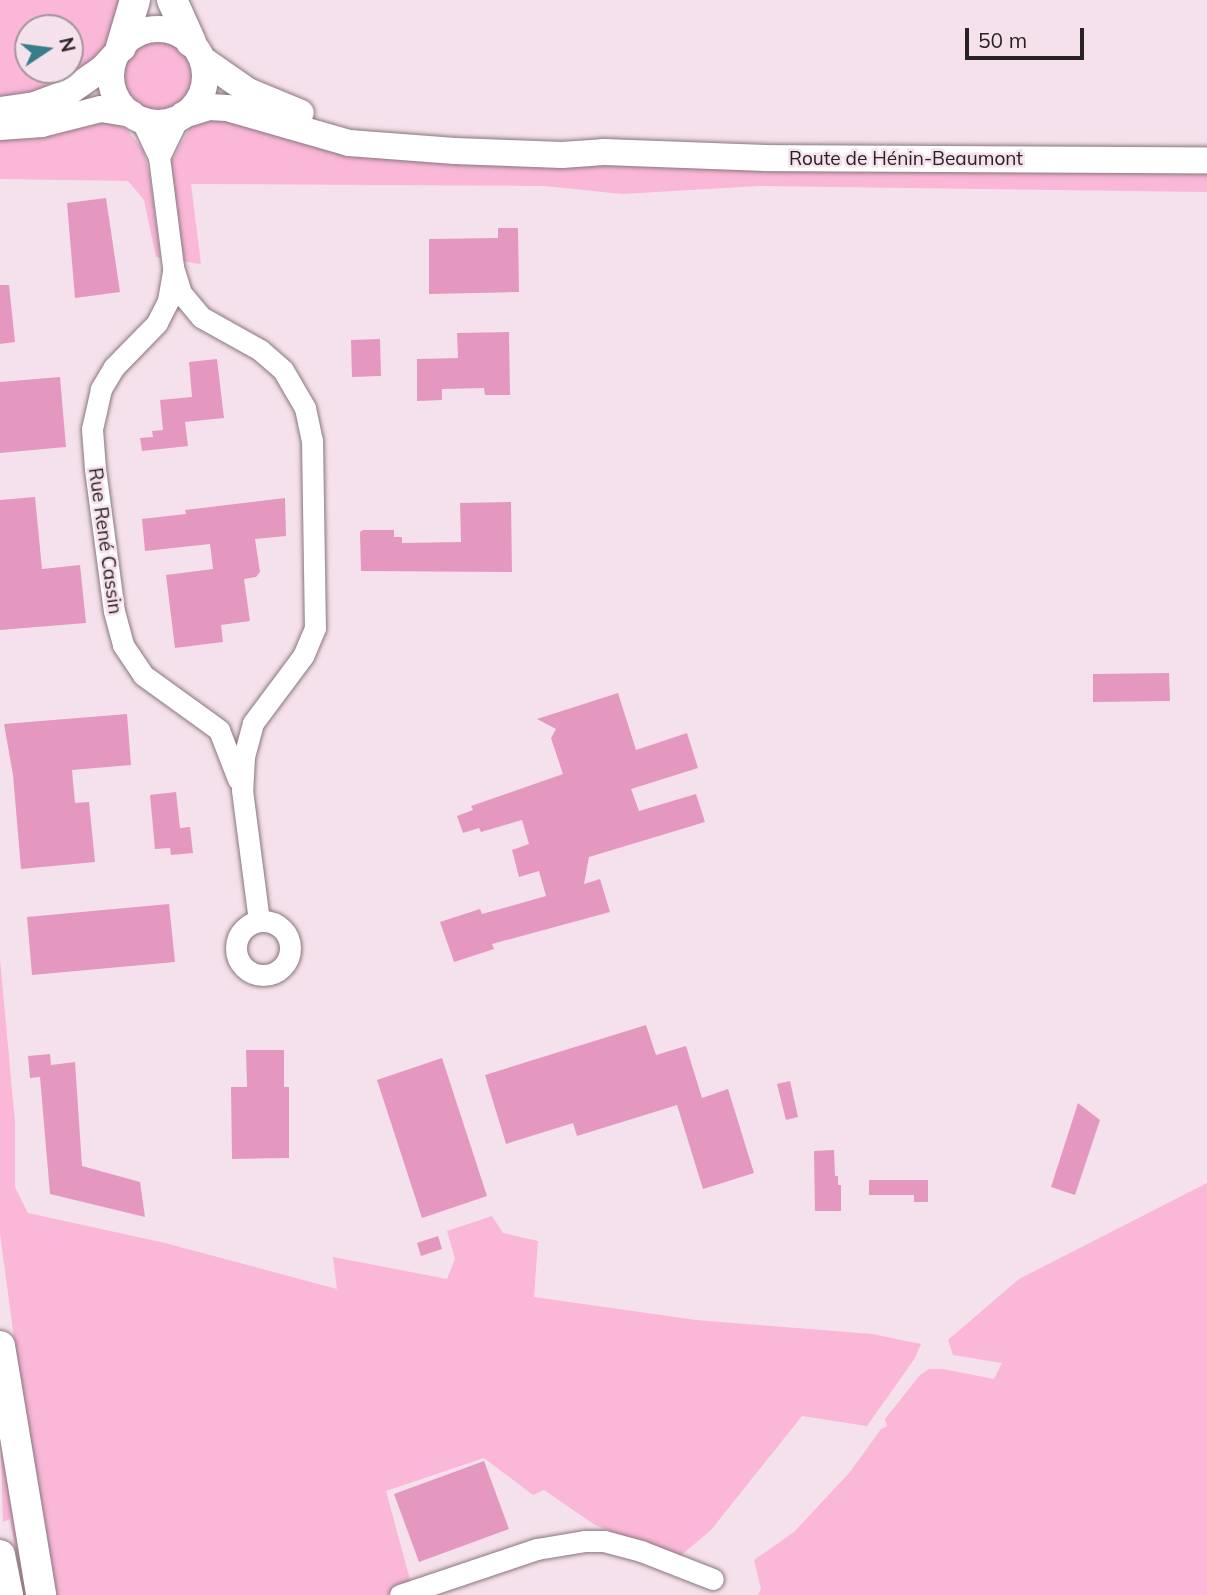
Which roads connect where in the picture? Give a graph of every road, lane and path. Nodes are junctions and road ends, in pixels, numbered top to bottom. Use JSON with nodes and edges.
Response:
{"nodes":[{"id":1,"x":135,"y":0,"type":"edge"},
{"id":2,"x":173,"y":0,"type":"edge"},
{"id":3,"x":120,"y":50,"type":"junction"},
{"id":4,"x":196,"y":50,"type":"junction"},
{"id":5,"x":0,"y":110,"type":"edge"},
{"id":6,"x":137,"y":116,"type":"junction"},
{"id":7,"x":180,"y":117,"type":"junction"},
{"id":8,"x":0,"y":127,"type":"edge"},
{"id":9,"x":604,"y":152,"type":"junction"},
{"id":10,"x":159,"y":157,"type":"junction"},
{"id":11,"x":1207,"y":160,"type":"edge"},
{"id":12,"x":173,"y":267,"type":"junction"},
{"id":13,"x":201,"y":317,"type":"junction"},
{"id":14,"x":150,"y":333,"type":"junction"},
{"id":15,"x":256,"y":718,"type":"junction"},
{"id":16,"x":215,"y":726,"type":"junction"},
{"id":17,"x":242,"y":790,"type":"junction"},
{"id":18,"x":259,"y":921,"type":"dead end"},
{"id":19,"x":0,"y":1346,"type":"edge"},
{"id":20,"x":0,"y":1555,"type":"edge"},
{"id":21,"x":713,"y":1579,"type":"dead end"},
{"id":22,"x":8,"y":1595,"type":"edge"},
{"id":23,"x":41,"y":1595,"type":"edge"},
{"id":24,"x":400,"y":1595,"type":"edge"}],
"edges":[{"from":1,"to":3,"type":"highway"},
{"from":2,"to":4,"type":"highway"},
{"from":3,"to":4,"type":"main road"},
{"from":3,"to":5,"type":"main road"},
{"from":3,"to":6,"type":"main road"},
{"from":4,"to":7,"type":"main road"},
{"from":4,"to":9,"type":"main road","name":"Route de Hénin-Beaumont"},
{"from":6,"to":7,"type":"main road"},
{"from":6,"to":8,"type":"main road"},
{"from":6,"to":10,"type":"street"},
{"from":7,"to":9,"type":"main road","name":"Route de Hénin-Beaumont"},
{"from":7,"to":10,"type":"street"},
{"from":9,"to":11,"type":"main road","name":"Route de Hénin-Beaumont"},
{"from":10,"to":12,"type":"street"},
{"from":12,"to":13,"type":"street"},
{"from":12,"to":14,"type":"street","name":"Rue René Cassin"},
{"from":13,"to":14,"type":"street"},
{"from":13,"to":15,"type":"street"},
{"from":14,"to":16,"type":"street","name":"Rue René Cassin"},
{"from":15,"to":16,"type":"street"},
{"from":15,"to":17,"type":"street"},
{"from":16,"to":17,"type":"street","name":"Rue René Cassin"},
{"from":17,"to":18,"type":"street"},
{"from":19,"to":23,"type":"highway"},
{"from":20,"to":22,"type":"highway"},
{"from":21,"to":24,"type":"street"}]}
